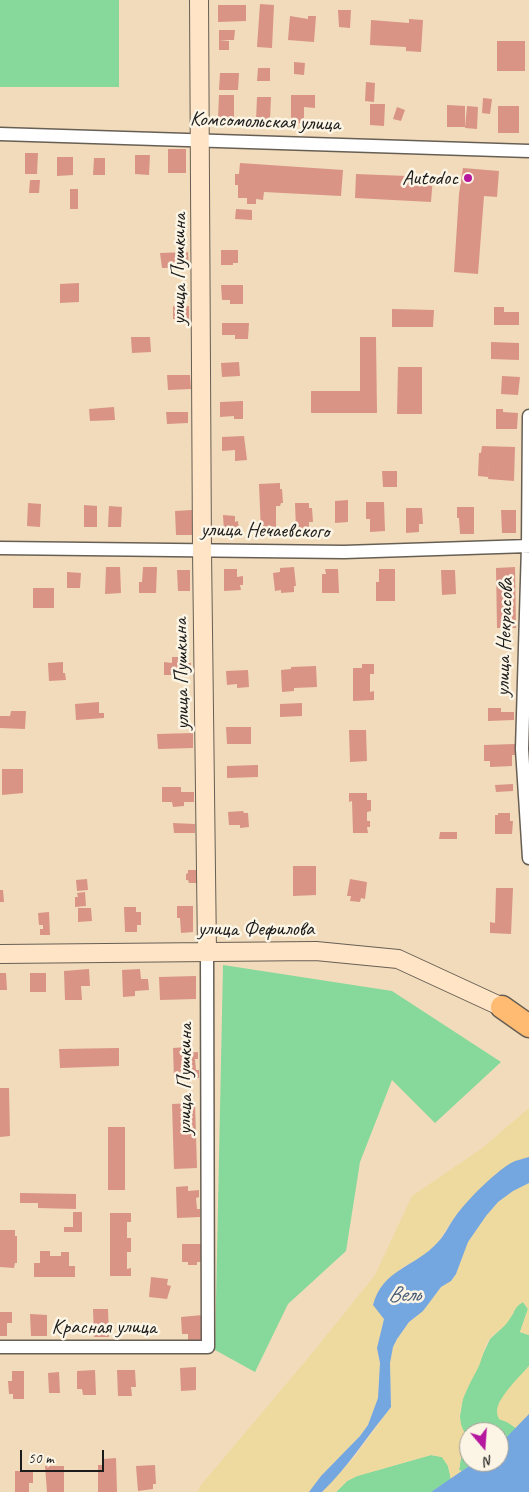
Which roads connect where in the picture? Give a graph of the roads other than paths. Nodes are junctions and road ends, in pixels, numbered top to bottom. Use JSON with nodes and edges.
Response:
{"nodes":[{"id":1,"x":199,"y":0,"type":"edge"},
{"id":2,"x":0,"y":134,"type":"edge"},
{"id":3,"x":200,"y":140,"type":"junction"},
{"id":4,"x":529,"y":151,"type":"edge"},
{"id":5,"x":529,"y":416,"type":"edge"},
{"id":6,"x":529,"y":546,"type":"edge"},
{"id":7,"x":0,"y":548,"type":"edge"},
{"id":8,"x":202,"y":551,"type":"junction"},
{"id":9,"x":529,"y":858,"type":"edge"},
{"id":10,"x":208,"y":952,"type":"junction"},
{"id":11,"x":0,"y":954,"type":"edge"},
{"id":12,"x":502,"y":1007,"type":"joint"},
{"id":13,"x":529,"y":1026,"type":"edge"},
{"id":14,"x":0,"y":1347,"type":"edge"},
{"id":15,"x":208,"y":1347,"type":"joint"}],
"edges":[{"from":1,"to":3,"type":"main road","name":"улица Пушкина"},
{"from":2,"to":3,"type":"street","name":"Комсомольская улица"},
{"from":3,"to":4,"type":"street","name":"Комсомольская улица"},
{"from":3,"to":8,"type":"main road","name":"улица Пушкина"},
{"from":5,"to":6,"type":"street","name":"улица Некрасова"},
{"from":6,"to":8,"type":"street","name":"улица Нечаевского"},
{"from":6,"to":9,"type":"street","name":"улица Некрасова"},
{"from":7,"to":8,"type":"street","name":"улица Нечаевского"},
{"from":8,"to":10,"type":"main road","name":"улица Пушкина"},
{"from":10,"to":11,"type":"main road","name":"улица Фефилова"},
{"from":10,"to":12,"type":"main road","name":"улица Фефилова"},
{"from":10,"to":15,"type":"street","name":"улица Пушкина"},
{"from":12,"to":13,"type":"highway"},
{"from":14,"to":15,"type":"street","name":"Красная улица"}]}
